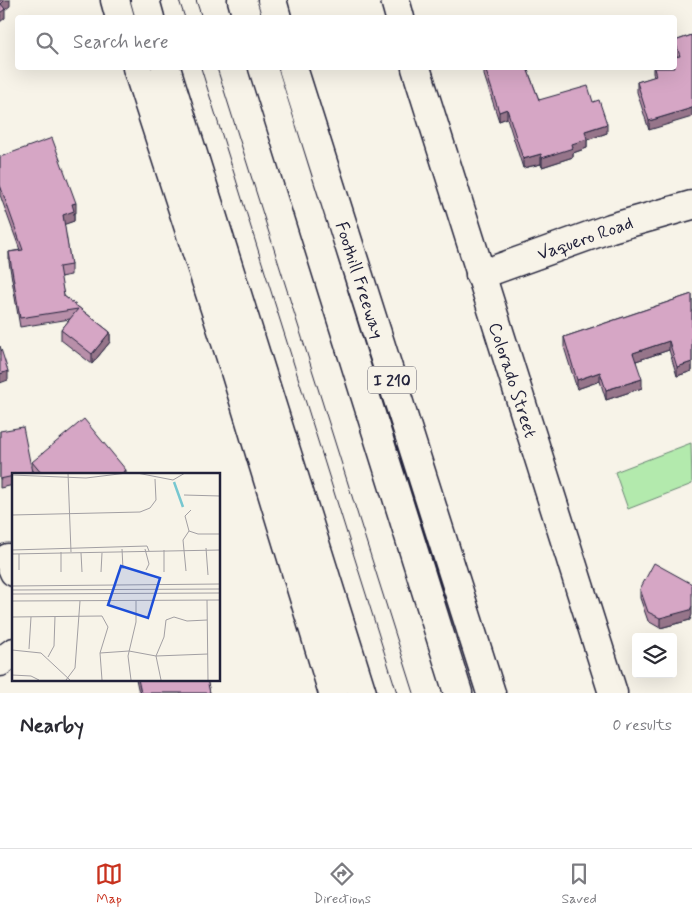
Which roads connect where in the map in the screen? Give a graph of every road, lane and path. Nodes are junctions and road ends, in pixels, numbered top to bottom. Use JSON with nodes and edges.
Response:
{"nodes":[{"id":1,"x":115,"y":0,"type":"edge"},
{"id":2,"x":145,"y":0,"type":"edge"},
{"id":3,"x":242,"y":0,"type":"edge"},
{"id":4,"x":272,"y":0,"type":"edge"},
{"id":5,"x":394,"y":0,"type":"edge"},
{"id":6,"x":119,"y":15,"type":"edge"},
{"id":7,"x":149,"y":15,"type":"edge"},
{"id":8,"x":246,"y":15,"type":"edge"},
{"id":9,"x":276,"y":15,"type":"edge"},
{"id":10,"x":399,"y":15,"type":"edge"},
{"id":11,"x":138,"y":70,"type":"edge"},
{"id":12,"x":167,"y":70,"type":"edge"},
{"id":13,"x":264,"y":70,"type":"edge"},
{"id":14,"x":294,"y":70,"type":"edge"},
{"id":15,"x":417,"y":70,"type":"edge"},
{"id":16,"x":692,"y":205,"type":"edge"},
{"id":17,"x":480,"y":275,"type":"junction"},
{"id":18,"x":12,"y":653,"type":"edge"},
{"id":19,"x":0,"y":662,"type":"edge"},
{"id":20,"x":333,"y":693,"type":"edge"},
{"id":21,"x":362,"y":693,"type":"edge"},
{"id":22,"x":458,"y":693,"type":"edge"},
{"id":23,"x":491,"y":693,"type":"edge"},
{"id":24,"x":612,"y":693,"type":"edge"}],
"edges":[{"from":1,"to":6,"type":"main road"},
{"from":2,"to":7,"type":"main road"},
{"from":3,"to":8,"type":"main road"},
{"from":4,"to":9,"type":"main road"},
{"from":5,"to":10,"type":"main road"},
{"from":11,"to":20,"type":"main road"},
{"from":12,"to":21,"type":"main road"},
{"from":13,"to":22,"type":"main road"},
{"from":14,"to":23,"type":"main road","name":"Foothill Freeway","number":"I 210"},
{"from":15,"to":17,"type":"main road","name":"Colorado Street"},
{"from":16,"to":17,"type":"main road","name":"Vaquero Road"},
{"from":17,"to":24,"type":"main road","name":"Colorado Street"},
{"from":18,"to":19,"type":"main road"}]}
